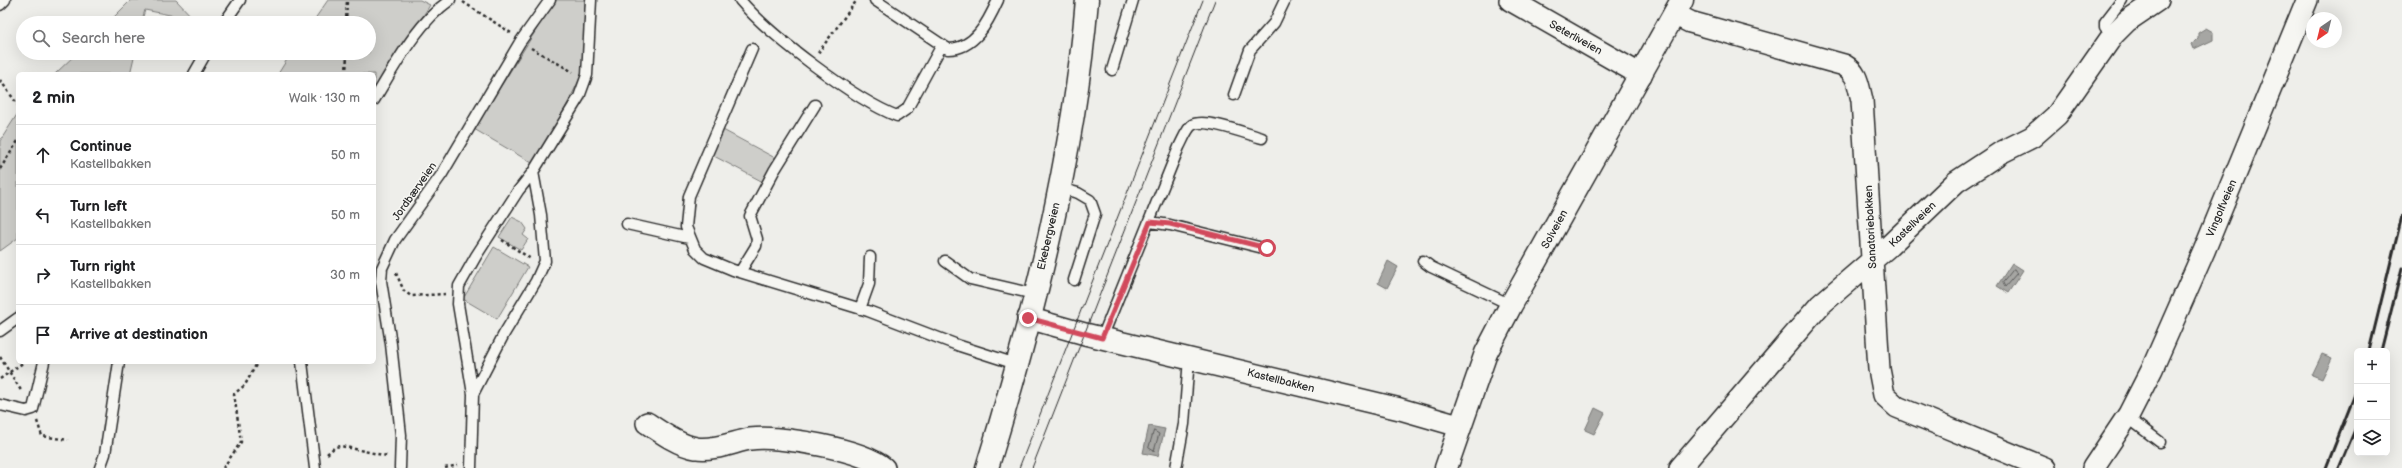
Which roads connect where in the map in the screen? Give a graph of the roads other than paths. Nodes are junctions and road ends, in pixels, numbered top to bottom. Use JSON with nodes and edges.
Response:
{"nodes":[{"id":1,"x":5,"y":0,"type":"edge"},
{"id":2,"x":240,"y":0,"type":"edge"},
{"id":3,"x":550,"y":0,"type":"edge"},
{"id":4,"x":591,"y":0,"type":"edge"},
{"id":5,"x":740,"y":0,"type":"edge"},
{"id":6,"x":875,"y":0,"type":"edge"},
{"id":7,"x":998,"y":0,"type":"edge"},
{"id":8,"x":1087,"y":0,"type":"edge"},
{"id":9,"x":1133,"y":0,"type":"edge"},
{"id":10,"x":1285,"y":0,"type":"edge"},
{"id":11,"x":1510,"y":0,"type":"edge"},
{"id":12,"x":2122,"y":0,"type":"edge"},
{"id":13,"x":2158,"y":0,"type":"edge"},
{"id":14,"x":2307,"y":0,"type":"edge"},
{"id":15,"x":442,"y":2,"type":"edge"},
{"id":16,"x":0,"y":6,"type":"edge"},
{"id":17,"x":1678,"y":7,"type":"edge"},
{"id":18,"x":229,"y":16,"type":"edge"},
{"id":19,"x":2113,"y":35,"type":"junction"},
{"id":20,"x":942,"y":45,"type":"junction"},
{"id":21,"x":752,"y":49,"type":"dead end"},
{"id":22,"x":202,"y":60,"type":"edge"},
{"id":23,"x":1112,"y":70,"type":"dead end"},
{"id":24,"x":195,"y":72,"type":"edge"},
{"id":25,"x":1641,"y":75,"type":"junction"},
{"id":26,"x":1234,"y":95,"type":"dead end"},
{"id":27,"x":376,"y":97,"type":"edge"},
{"id":28,"x":815,"y":105,"type":"dead end"},
{"id":29,"x":1262,"y":138,"type":"dead end"},
{"id":30,"x":533,"y":172,"type":"junction"},
{"id":31,"x":1059,"y":188,"type":"junction"},
{"id":32,"x":1150,"y":222,"type":"junction"},
{"id":33,"x":627,"y":224,"type":"dead end"},
{"id":34,"x":689,"y":238,"type":"junction"},
{"id":35,"x":1267,"y":248,"type":"dead end"},
{"id":36,"x":870,"y":258,"type":"dead end"},
{"id":37,"x":1872,"y":259,"type":"junction"},
{"id":38,"x":945,"y":261,"type":"dead end"},
{"id":39,"x":1423,"y":261,"type":"dead end"},
{"id":40,"x":740,"y":272,"type":"junction"},
{"id":41,"x":1074,"y":280,"type":"dead end"},
{"id":42,"x":1034,"y":294,"type":"junction"},
{"id":43,"x":1511,"y":305,"type":"junction"},
{"id":44,"x":860,"y":309,"type":"junction"},
{"id":45,"x":1028,"y":318,"type":"junction"},
{"id":46,"x":16,"y":319,"type":"edge"},
{"id":47,"x":0,"y":331,"type":"edge"},
{"id":48,"x":1102,"y":338,"type":"junction"},
{"id":49,"x":1189,"y":358,"type":"junction"},
{"id":50,"x":44,"y":364,"type":"edge"},
{"id":51,"x":119,"y":364,"type":"edge"},
{"id":52,"x":302,"y":364,"type":"edge"},
{"id":53,"x":1016,"y":364,"type":"junction"},
{"id":54,"x":473,"y":394,"type":"junction"},
{"id":55,"x":0,"y":405,"type":"edge"},
{"id":56,"x":2129,"y":414,"type":"junction"},
{"id":57,"x":647,"y":423,"type":"dead end"},
{"id":58,"x":1459,"y":426,"type":"junction"},
{"id":59,"x":2160,"y":442,"type":"dead end"},
{"id":60,"x":400,"y":464,"type":"edge"},
{"id":61,"x":315,"y":465,"type":"edge"},
{"id":62,"x":100,"y":468,"type":"edge"},
{"id":63,"x":471,"y":468,"type":"edge"},
{"id":64,"x":884,"y":468,"type":"edge"},
{"id":65,"x":987,"y":468,"type":"edge"},
{"id":66,"x":1176,"y":468,"type":"edge"},
{"id":67,"x":1446,"y":468,"type":"edge"},
{"id":68,"x":1680,"y":468,"type":"edge"},
{"id":69,"x":2045,"y":468,"type":"edge"},
{"id":70,"x":2093,"y":468,"type":"edge"},
{"id":71,"x":2108,"y":468,"type":"edge"}],
"edges":[{"from":1,"to":16,"type":"lane"},
{"from":2,"to":18,"type":"lane"},
{"from":3,"to":60,"type":"lane","name":"Jordbærveien"},
{"from":4,"to":30,"type":"lane"},
{"from":5,"to":20,"type":"lane"},
{"from":6,"to":20,"type":"lane"},
{"from":7,"to":20,"type":"lane"},
{"from":8,"to":31,"type":"street","name":"Ekebergveien"},
{"from":9,"to":23,"type":"lane"},
{"from":10,"to":26,"type":"lane"},
{"from":11,"to":25,"type":"street","name":"Seterliveien"},
{"from":12,"to":19,"type":"lane"},
{"from":13,"to":19,"type":"street","name":"Kastellveien"},
{"from":14,"to":56,"type":"street","name":"Vingolfveien"},
{"from":15,"to":27,"type":"lane"},
{"from":17,"to":25,"type":"street","name":"Solveien"},
{"from":17,"to":37,"type":"street","name":"Sanatoriebakken"},
{"from":19,"to":37,"type":"street","name":"Kastellveien"},
{"from":21,"to":34,"type":"lane"},
{"from":22,"to":24,"type":"lane"},
{"from":25,"to":43,"type":"street","name":"Solveien"},
{"from":28,"to":40,"type":"lane"},
{"from":29,"to":32,"type":"lane"},
{"from":30,"to":54,"type":"lane"},
{"from":30,"to":54,"type":"lane"},
{"from":31,"to":41,"type":"lane"},
{"from":31,"to":42,"type":"street","name":"Ekebergveien"},
{"from":32,"to":35,"type":"lane"},
{"from":32,"to":48,"type":"lane"},
{"from":33,"to":34,"type":"lane"},
{"from":34,"to":40,"type":"lane"},
{"from":36,"to":44,"type":"lane"},
{"from":37,"to":68,"type":"street","name":"Kastellveien"},
{"from":37,"to":69,"type":"street","name":"Sanatoriebakken"},
{"from":38,"to":42,"type":"lane"},
{"from":39,"to":43,"type":"lane"},
{"from":40,"to":44,"type":"lane"},
{"from":42,"to":45,"type":"street","name":"Ekebergveien"},
{"from":43,"to":58,"type":"street","name":"Solveien"},
{"from":44,"to":53,"type":"lane"},
{"from":45,"to":48,"type":"street","name":"Kastellbakken"},
{"from":45,"to":53,"type":"street","name":"Ekebergveien"},
{"from":46,"to":47,"type":"lane"},
{"from":48,"to":49,"type":"street","name":"Kastellbakken"},
{"from":49,"to":58,"type":"street","name":"Kastellbakken"},
{"from":49,"to":66,"type":"lane"},
{"from":50,"to":55,"type":"lane"},
{"from":51,"to":62,"type":"lane"},
{"from":52,"to":61,"type":"lane"},
{"from":53,"to":65,"type":"street","name":"Ekebergveien"},
{"from":54,"to":63,"type":"lane"},
{"from":56,"to":59,"type":"lane"},
{"from":56,"to":70,"type":"street","name":"Vingolfveien"},
{"from":56,"to":71,"type":"street"},
{"from":57,"to":64,"type":"street"},
{"from":58,"to":67,"type":"street","name":"Solveien"}]}
